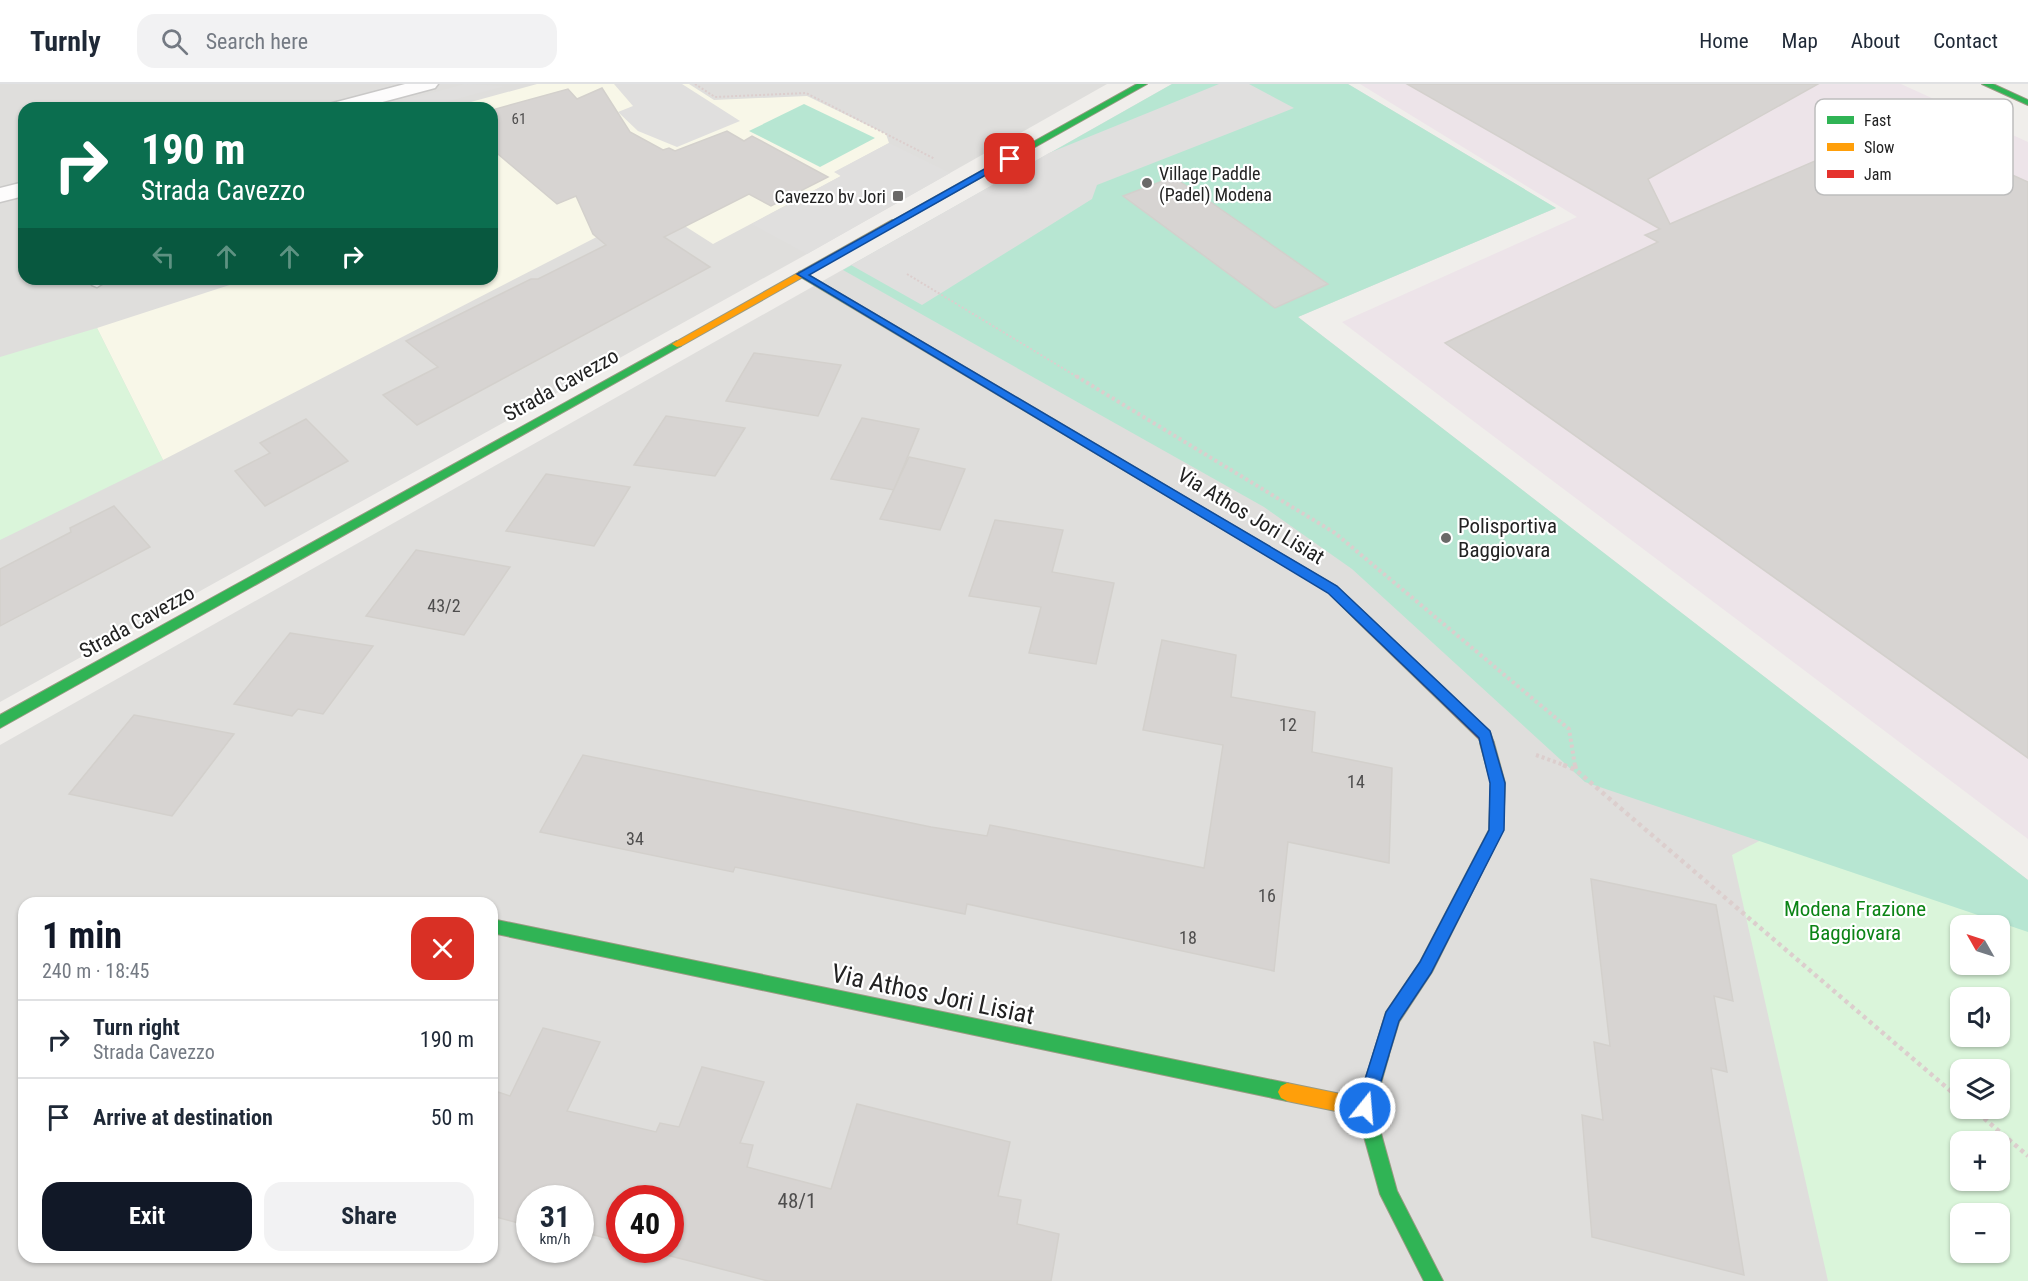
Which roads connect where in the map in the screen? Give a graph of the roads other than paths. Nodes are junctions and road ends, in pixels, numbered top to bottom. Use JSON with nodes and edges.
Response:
{"nodes":[{"id":1,"x":428,"y":84,"type":"edge"},
{"id":2,"x":1143,"y":84,"type":"edge"},
{"id":3,"x":1986,"y":84,"type":"edge"},
{"id":4,"x":359,"y":102,"type":"edge"},
{"id":5,"x":2028,"y":103,"type":"edge"},
{"id":6,"x":18,"y":190,"type":"edge"},
{"id":7,"x":0,"y":195,"type":"edge"},
{"id":8,"x":802,"y":274,"type":"junction"},
{"id":9,"x":0,"y":722,"type":"edge"},
{"id":10,"x":498,"y":927,"type":"edge"},
{"id":11,"x":1365,"y":1108,"type":"junction"},
{"id":12,"x":1434,"y":1281,"type":"edge"}],
"edges":[{"from":1,"to":4,"type":"street"},
{"from":2,"to":8,"type":"street","name":"Strada Cavezzo"},
{"from":3,"to":5,"type":"street"},
{"from":6,"to":7,"type":"street"},
{"from":8,"to":9,"type":"street","name":"Strada Cavezzo"},
{"from":8,"to":11,"type":"street","name":"Via Athos Jori Lisiat"},
{"from":10,"to":11,"type":"street","name":"Via Athos Jori Lisiat"},
{"from":11,"to":12,"type":"street"}]}
